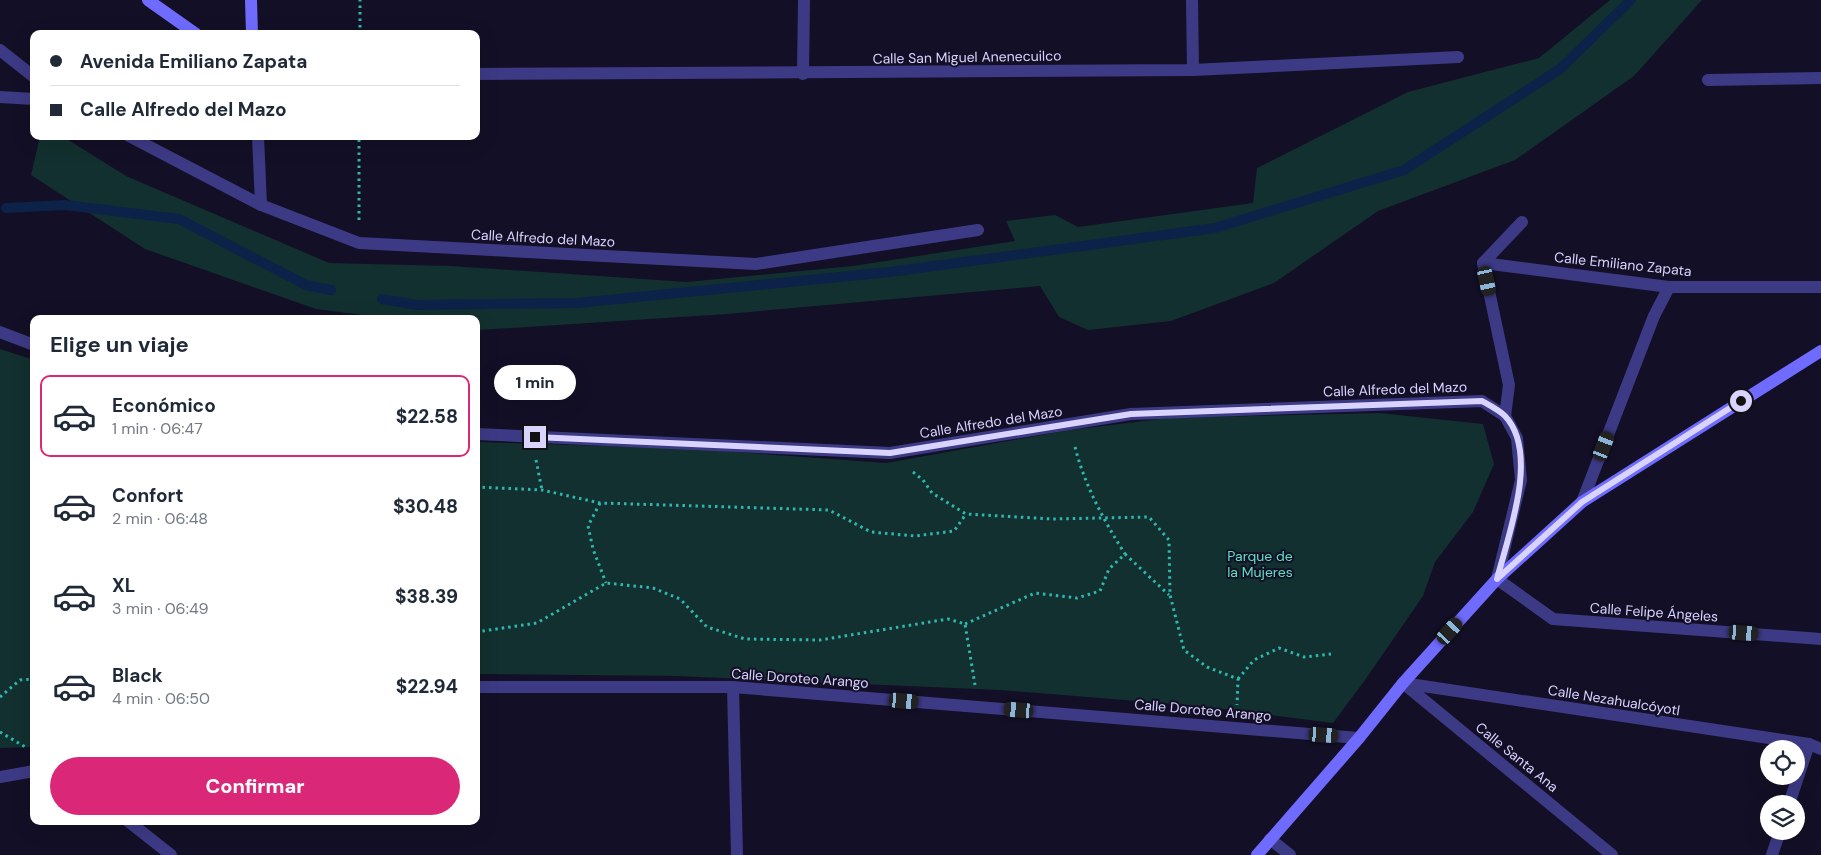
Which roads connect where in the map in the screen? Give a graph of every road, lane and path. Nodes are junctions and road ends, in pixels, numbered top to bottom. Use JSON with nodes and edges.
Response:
{"nodes":[{"id":1,"x":148,"y":0,"type":"edge"},
{"id":2,"x":251,"y":0,"type":"edge"},
{"id":3,"x":360,"y":0,"type":"edge"},
{"id":4,"x":804,"y":0,"type":"edge"},
{"id":5,"x":1192,"y":0,"type":"edge"},
{"id":6,"x":190,"y":30,"type":"edge"},
{"id":7,"x":252,"y":30,"type":"edge"},
{"id":8,"x":360,"y":30,"type":"edge"},
{"id":9,"x":0,"y":50,"type":"edge"},
{"id":10,"x":1458,"y":57,"type":"dead end"},
{"id":11,"x":1193,"y":70,"type":"junction"},
{"id":12,"x":30,"y":74,"type":"edge"},
{"id":13,"x":480,"y":74,"type":"edge"},
{"id":14,"x":803,"y":74,"type":"junction"},
{"id":15,"x":1821,"y":78,"type":"edge"},
{"id":16,"x":1708,"y":80,"type":"dead end"},
{"id":17,"x":0,"y":97,"type":"edge"},
{"id":18,"x":30,"y":100,"type":"edge"},
{"id":19,"x":136,"y":140,"type":"edge"},
{"id":20,"x":258,"y":140,"type":"edge"},
{"id":21,"x":360,"y":140,"type":"edge"},
{"id":22,"x":261,"y":204,"type":"junction"},
{"id":23,"x":1522,"y":222,"type":"dead end"},
{"id":24,"x":978,"y":230,"type":"dead end"},
{"id":25,"x":359,"y":243,"type":"junction"},
{"id":26,"x":1483,"y":264,"type":"junction"},
{"id":27,"x":1669,"y":287,"type":"junction"},
{"id":28,"x":1821,"y":287,"type":"edge"},
{"id":29,"x":0,"y":332,"type":"edge"},
{"id":30,"x":30,"y":343,"type":"edge"},
{"id":31,"x":1821,"y":351,"type":"edge"},
{"id":32,"x":1505,"y":416,"type":"junction"},
{"id":33,"x":1078,"y":423,"type":"junction"},
{"id":34,"x":480,"y":434,"type":"edge"},
{"id":35,"x":890,"y":453,"type":"junction"},
{"id":36,"x":536,"y":460,"type":"dead end"},
{"id":37,"x":480,"y":487,"type":"edge"},
{"id":38,"x":542,"y":490,"type":"junction"},
{"id":39,"x":1582,"y":502,"type":"junction"},
{"id":40,"x":600,"y":503,"type":"junction"},
{"id":41,"x":966,"y":514,"type":"junction"},
{"id":42,"x":1102,"y":518,"type":"junction"},
{"id":43,"x":1125,"y":554,"type":"junction"},
{"id":44,"x":1497,"y":579,"type":"junction"},
{"id":45,"x":606,"y":583,"type":"junction"},
{"id":46,"x":1170,"y":595,"type":"junction"},
{"id":47,"x":965,"y":624,"type":"junction"},
{"id":48,"x":480,"y":631,"type":"edge"},
{"id":49,"x":1821,"y":639,"type":"edge"},
{"id":50,"x":1331,"y":654,"type":"dead end"},
{"id":51,"x":30,"y":679,"type":"edge"},
{"id":52,"x":1238,"y":679,"type":"junction"},
{"id":53,"x":1403,"y":683,"type":"junction"},
{"id":54,"x":480,"y":687,"type":"edge"},
{"id":55,"x":733,"y":687,"type":"junction"},
{"id":56,"x":0,"y":698,"type":"edge"},
{"id":57,"x":979,"y":707,"type":"junction"},
{"id":58,"x":1236,"y":728,"type":"junction"},
{"id":59,"x":0,"y":732,"type":"edge"},
{"id":60,"x":1359,"y":738,"type":"junction"},
{"id":61,"x":1815,"y":746,"type":"edge"},
{"id":62,"x":30,"y":750,"type":"edge"},
{"id":63,"x":30,"y":772,"type":"edge"},
{"id":64,"x":0,"y":777,"type":"edge"},
{"id":65,"x":1793,"y":795,"type":"edge"},
{"id":66,"x":133,"y":825,"type":"edge"},
{"id":67,"x":1270,"y":839,"type":"junction"},
{"id":68,"x":1777,"y":840,"type":"edge"},
{"id":69,"x":171,"y":855,"type":"edge"},
{"id":70,"x":737,"y":855,"type":"edge"},
{"id":71,"x":1257,"y":855,"type":"edge"},
{"id":72,"x":1290,"y":855,"type":"edge"},
{"id":73,"x":1612,"y":855,"type":"edge"},
{"id":74,"x":1772,"y":855,"type":"edge"}],
"edges":[{"from":1,"to":6,"type":"main road"},
{"from":2,"to":7,"type":"main road"},
{"from":3,"to":8,"type":"path"},
{"from":4,"to":14,"type":"street"},
{"from":5,"to":11,"type":"street"},
{"from":9,"to":12,"type":"street"},
{"from":10,"to":11,"type":"street","name":"Calle San Miguel Anenecuilco"},
{"from":11,"to":14,"type":"street","name":"Calle San Miguel Anenecuilco"},
{"from":13,"to":14,"type":"street","name":"Calle San Miguel Anenecuilco"},
{"from":15,"to":16,"type":"street"},
{"from":17,"to":18,"type":"street"},
{"from":19,"to":22,"type":"street","name":"Calle Alfredo del Mazo"},
{"from":20,"to":22,"type":"street"},
{"from":21,"to":25,"type":"path"},
{"from":22,"to":25,"type":"street","name":"Calle Alfredo del Mazo"},
{"from":23,"to":26,"type":"street"},
{"from":24,"to":25,"type":"street","name":"Calle Alfredo del Mazo"},
{"from":26,"to":27,"type":"street","name":"Calle Emiliano Zapata"},
{"from":26,"to":32,"type":"street"},
{"from":27,"to":28,"type":"street","name":"Calle Emiliano Zapata"},
{"from":27,"to":39,"type":"street"},
{"from":29,"to":30,"type":"street"},
{"from":31,"to":39,"type":"main road"},
{"from":32,"to":33,"type":"street","name":"Calle Alfredo del Mazo"},
{"from":32,"to":44,"type":"street"},
{"from":33,"to":35,"type":"street","name":"Calle Alfredo del Mazo"},
{"from":33,"to":42,"type":"path"},
{"from":34,"to":35,"type":"street","name":"Calle Alfredo del Mazo"},
{"from":35,"to":41,"type":"path"},
{"from":36,"to":38,"type":"path"},
{"from":37,"to":38,"type":"path"},
{"from":38,"to":40,"type":"path"},
{"from":39,"to":44,"type":"main road"},
{"from":40,"to":41,"type":"path"},
{"from":40,"to":45,"type":"path"},
{"from":41,"to":42,"type":"path"},
{"from":42,"to":43,"type":"path"},
{"from":42,"to":46,"type":"path"},
{"from":43,"to":46,"type":"path"},
{"from":43,"to":47,"type":"path"},
{"from":44,"to":49,"type":"street","name":"Calle Felipe Ángeles"},
{"from":44,"to":53,"type":"main road"},
{"from":45,"to":47,"type":"path"},
{"from":45,"to":48,"type":"path"},
{"from":46,"to":52,"type":"path"},
{"from":47,"to":57,"type":"path"},
{"from":50,"to":52,"type":"path"},
{"from":51,"to":56,"type":"path"},
{"from":52,"to":58,"type":"path"},
{"from":53,"to":60,"type":"main road"},
{"from":53,"to":61,"type":"street","name":"Calle Nezahualcóyotl"},
{"from":53,"to":73,"type":"street","name":"Calle Santa Ana"},
{"from":54,"to":55,"type":"street","name":"Calle Doroteo Arango"},
{"from":55,"to":57,"type":"street","name":"Calle Doroteo Arango"},
{"from":55,"to":70,"type":"street"},
{"from":57,"to":58,"type":"street","name":"Calle Doroteo Arango"},
{"from":58,"to":60,"type":"street","name":"Calle Doroteo Arango"},
{"from":59,"to":62,"type":"path"},
{"from":60,"to":67,"type":"main road"},
{"from":61,"to":65,"type":"street"},
{"from":63,"to":64,"type":"street"},
{"from":66,"to":69,"type":"street"},
{"from":67,"to":71,"type":"main road"},
{"from":67,"to":72,"type":"street"},
{"from":68,"to":74,"type":"street"}]}
